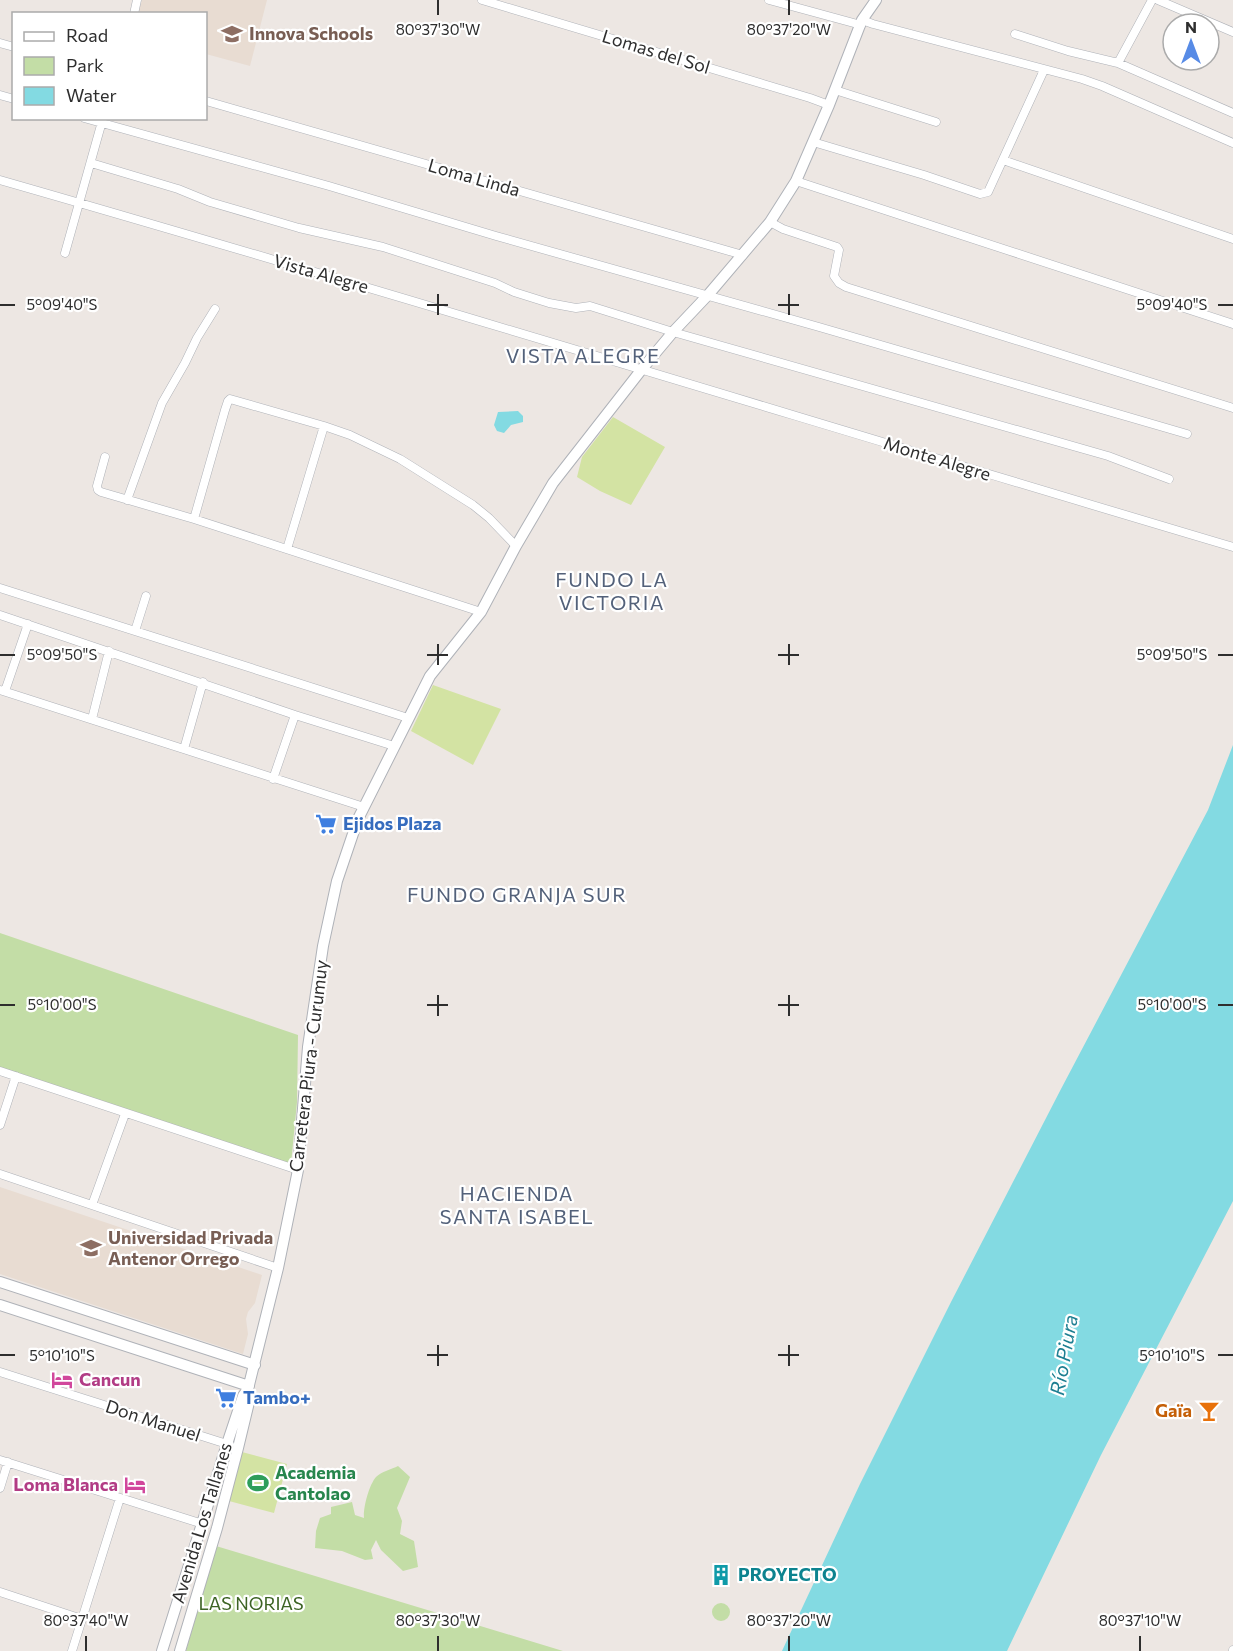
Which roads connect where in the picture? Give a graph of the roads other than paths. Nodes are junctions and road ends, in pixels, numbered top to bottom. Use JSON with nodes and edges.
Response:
{"nodes":[{"id":1,"x":482,"y":0,"type":"edge"},
{"id":2,"x":769,"y":0,"type":"edge"},
{"id":3,"x":876,"y":0,"type":"edge"},
{"id":4,"x":1152,"y":0,"type":"edge"},
{"id":5,"x":1158,"y":0,"type":"edge"},
{"id":6,"x":862,"y":22,"type":"junction"},
{"id":7,"x":1233,"y":32,"type":"edge"},
{"id":8,"x":1015,"y":34,"type":"dead end"},
{"id":9,"x":1118,"y":63,"type":"junction"},
{"id":10,"x":1044,"y":70,"type":"junction"},
{"id":11,"x":835,"y":90,"type":"junction"},
{"id":12,"x":207,"y":101,"type":"edge"},
{"id":13,"x":829,"y":105,"type":"junction"},
{"id":14,"x":1233,"y":113,"type":"edge"},
{"id":15,"x":102,"y":121,"type":"edge"},
{"id":16,"x":936,"y":122,"type":"dead end"},
{"id":17,"x":813,"y":142,"type":"junction"},
{"id":18,"x":1233,"y":143,"type":"edge"},
{"id":19,"x":1003,"y":160,"type":"junction"},
{"id":20,"x":92,"y":163,"type":"junction"},
{"id":21,"x":0,"y":180,"type":"edge"},
{"id":22,"x":796,"y":181,"type":"junction"},
{"id":23,"x":80,"y":203,"type":"junction"},
{"id":24,"x":770,"y":222,"type":"junction"},
{"id":25,"x":1233,"y":238,"type":"edge"},
{"id":26,"x":65,"y":253,"type":"dead end"},
{"id":27,"x":743,"y":255,"type":"junction"},
{"id":28,"x":708,"y":295,"type":"junction"},
{"id":29,"x":215,"y":309,"type":"dead end"},
{"id":30,"x":1233,"y":324,"type":"edge"},
{"id":31,"x":673,"y":332,"type":"junction"},
{"id":32,"x":642,"y":369,"type":"junction"},
{"id":33,"x":1233,"y":408,"type":"edge"},
{"id":34,"x":324,"y":426,"type":"junction"},
{"id":35,"x":1187,"y":434,"type":"dead end"},
{"id":36,"x":105,"y":457,"type":"dead end"},
{"id":37,"x":1169,"y":479,"type":"dead end"},
{"id":38,"x":127,"y":500,"type":"junction"},
{"id":39,"x":194,"y":519,"type":"junction"},
{"id":40,"x":516,"y":546,"type":"junction"},
{"id":41,"x":1233,"y":548,"type":"edge"},
{"id":42,"x":287,"y":549,"type":"junction"},
{"id":43,"x":0,"y":588,"type":"edge"},
{"id":44,"x":146,"y":596,"type":"dead end"},
{"id":45,"x":481,"y":612,"type":"junction"},
{"id":46,"x":0,"y":615,"type":"edge"},
{"id":47,"x":28,"y":624,"type":"junction"},
{"id":48,"x":135,"y":631,"type":"junction"},
{"id":49,"x":109,"y":651,"type":"junction"},
{"id":50,"x":203,"y":682,"type":"junction"},
{"id":51,"x":2,"y":691,"type":"edge"},
{"id":52,"x":295,"y":715,"type":"junction"},
{"id":53,"x":408,"y":718,"type":"junction"},
{"id":54,"x":92,"y":719,"type":"junction"},
{"id":55,"x":394,"y":746,"type":"junction"},
{"id":56,"x":184,"y":749,"type":"junction"},
{"id":57,"x":273,"y":779,"type":"junction"},
{"id":58,"x":364,"y":807,"type":"junction"},
{"id":59,"x":0,"y":1071,"type":"edge"},
{"id":60,"x":16,"y":1076,"type":"junction"},
{"id":61,"x":125,"y":1114,"type":"junction"},
{"id":62,"x":0,"y":1125,"type":"edge"},
{"id":63,"x":298,"y":1170,"type":"junction"},
{"id":64,"x":0,"y":1174,"type":"edge"},
{"id":65,"x":92,"y":1205,"type":"junction"},
{"id":66,"x":278,"y":1268,"type":"junction"},
{"id":67,"x":0,"y":1282,"type":"edge"},
{"id":68,"x":39,"y":1294,"type":"junction"},
{"id":69,"x":0,"y":1305,"type":"edge"},
{"id":70,"x":32,"y":1315,"type":"junction"},
{"id":71,"x":255,"y":1365,"type":"junction"},
{"id":72,"x":0,"y":1372,"type":"edge"},
{"id":73,"x":248,"y":1392,"type":"junction"},
{"id":74,"x":227,"y":1444,"type":"junction"},
{"id":75,"x":238,"y":1448,"type":"junction"},
{"id":76,"x":4,"y":1461,"type":"edge"},
{"id":77,"x":0,"y":1488,"type":"edge"},
{"id":78,"x":120,"y":1498,"type":"junction"},
{"id":79,"x":202,"y":1524,"type":"junction"},
{"id":80,"x":0,"y":1592,"type":"edge"},
{"id":81,"x":82,"y":1619,"type":"junction"},
{"id":82,"x":72,"y":1651,"type":"edge"},
{"id":83,"x":162,"y":1651,"type":"edge"},
{"id":84,"x":180,"y":1651,"type":"edge"}],
"edges":[{"from":1,"to":13,"type":"street","name":"Lomas del Sol"},
{"from":2,"to":6,"type":"street"},
{"from":3,"to":6,"type":"main road","name":"Carretera Piura - Curumuy"},
{"from":4,"to":9,"type":"street"},
{"from":5,"to":7,"type":"street"},
{"from":6,"to":10,"type":"street"},
{"from":6,"to":11,"type":"main road","name":"Carretera Piura - Curumuy"},
{"from":8,"to":9,"type":"street"},
{"from":9,"to":14,"type":"street"},
{"from":10,"to":18,"type":"street"},
{"from":10,"to":19,"type":"street"},
{"from":11,"to":13,"type":"main road","name":"Carretera Piura - Curumuy"},
{"from":11,"to":16,"type":"street"},
{"from":12,"to":27,"type":"street","name":"Loma Linda"},
{"from":13,"to":17,"type":"main road","name":"Carretera Piura - Curumuy"},
{"from":15,"to":20,"type":"street"},
{"from":15,"to":28,"type":"street"},
{"from":17,"to":19,"type":"street"},
{"from":17,"to":22,"type":"main road","name":"Carretera Piura - Curumuy"},
{"from":19,"to":25,"type":"street"},
{"from":20,"to":23,"type":"street"},
{"from":20,"to":31,"type":"street"},
{"from":21,"to":23,"type":"street","name":"Vista Alegre"},
{"from":22,"to":24,"type":"main road","name":"Carretera Piura - Curumuy"},
{"from":22,"to":30,"type":"street"},
{"from":23,"to":26,"type":"street"},
{"from":23,"to":32,"type":"street","name":"Vista Alegre"},
{"from":24,"to":27,"type":"main road","name":"Carretera Piura - Curumuy"},
{"from":24,"to":33,"type":"street"},
{"from":27,"to":28,"type":"main road","name":"Carretera Piura - Curumuy"},
{"from":28,"to":31,"type":"main road","name":"Carretera Piura - Curumuy"},
{"from":28,"to":35,"type":"street"},
{"from":29,"to":38,"type":"street"},
{"from":31,"to":32,"type":"main road","name":"Carretera Piura - Curumuy"},
{"from":31,"to":37,"type":"street"},
{"from":32,"to":40,"type":"main road","name":"Carretera Piura - Curumuy"},
{"from":32,"to":41,"type":"street","name":"Monte Alegre"},
{"from":34,"to":39,"type":"street"},
{"from":34,"to":40,"type":"street"},
{"from":34,"to":42,"type":"street"},
{"from":36,"to":38,"type":"street"},
{"from":38,"to":39,"type":"street"},
{"from":39,"to":42,"type":"street"},
{"from":40,"to":45,"type":"main road","name":"Carretera Piura - Curumuy"},
{"from":42,"to":45,"type":"street"},
{"from":43,"to":48,"type":"street"},
{"from":44,"to":48,"type":"street"},
{"from":45,"to":53,"type":"main road","name":"Carretera Piura - Curumuy"},
{"from":46,"to":47,"type":"street"},
{"from":47,"to":49,"type":"street"},
{"from":47,"to":51,"type":"street"},
{"from":48,"to":53,"type":"street"},
{"from":49,"to":50,"type":"street"},
{"from":49,"to":54,"type":"street"},
{"from":50,"to":52,"type":"street"},
{"from":50,"to":56,"type":"street"},
{"from":51,"to":54,"type":"street"},
{"from":52,"to":55,"type":"street"},
{"from":52,"to":57,"type":"street"},
{"from":53,"to":55,"type":"main road","name":"Carretera Piura - Curumuy"},
{"from":54,"to":56,"type":"street"},
{"from":55,"to":58,"type":"main road","name":"Carretera Piura - Curumuy"},
{"from":56,"to":57,"type":"street"},
{"from":57,"to":58,"type":"street"},
{"from":58,"to":63,"type":"main road","name":"Carretera Piura - Curumuy"},
{"from":59,"to":60,"type":"street"},
{"from":60,"to":61,"type":"street"},
{"from":60,"to":62,"type":"street"},
{"from":61,"to":63,"type":"street"},
{"from":61,"to":65,"type":"street"},
{"from":63,"to":66,"type":"main road","name":"Carretera Piura - Curumuy"},
{"from":64,"to":65,"type":"street"},
{"from":65,"to":66,"type":"street"},
{"from":66,"to":71,"type":"main road","name":"Carretera Piura - Curumuy"},
{"from":67,"to":68,"type":"main road"},
{"from":68,"to":70,"type":"main road"},
{"from":68,"to":71,"type":"main road"},
{"from":69,"to":70,"type":"main road"},
{"from":70,"to":73,"type":"main road"},
{"from":71,"to":73,"type":"main road","name":"Carretera Piura - Curumuy"},
{"from":72,"to":74,"type":"street","name":"Don Manuel"},
{"from":73,"to":74,"type":"main road","name":"Avenida Los Tallanes"},
{"from":73,"to":75,"type":"main road","name":"Avenida Los Tallanes"},
{"from":74,"to":75,"type":"street","name":"Don Manuel"},
{"from":74,"to":79,"type":"main road","name":"Avenida Los Tallanes"},
{"from":75,"to":84,"type":"main road","name":"Avenida Los Tallanes"},
{"from":76,"to":77,"type":"street"},
{"from":76,"to":78,"type":"street"},
{"from":78,"to":79,"type":"street"},
{"from":78,"to":81,"type":"street"},
{"from":79,"to":83,"type":"main road","name":"Avenida Los Tallanes"},
{"from":80,"to":81,"type":"street"},
{"from":81,"to":82,"type":"street"}]}
